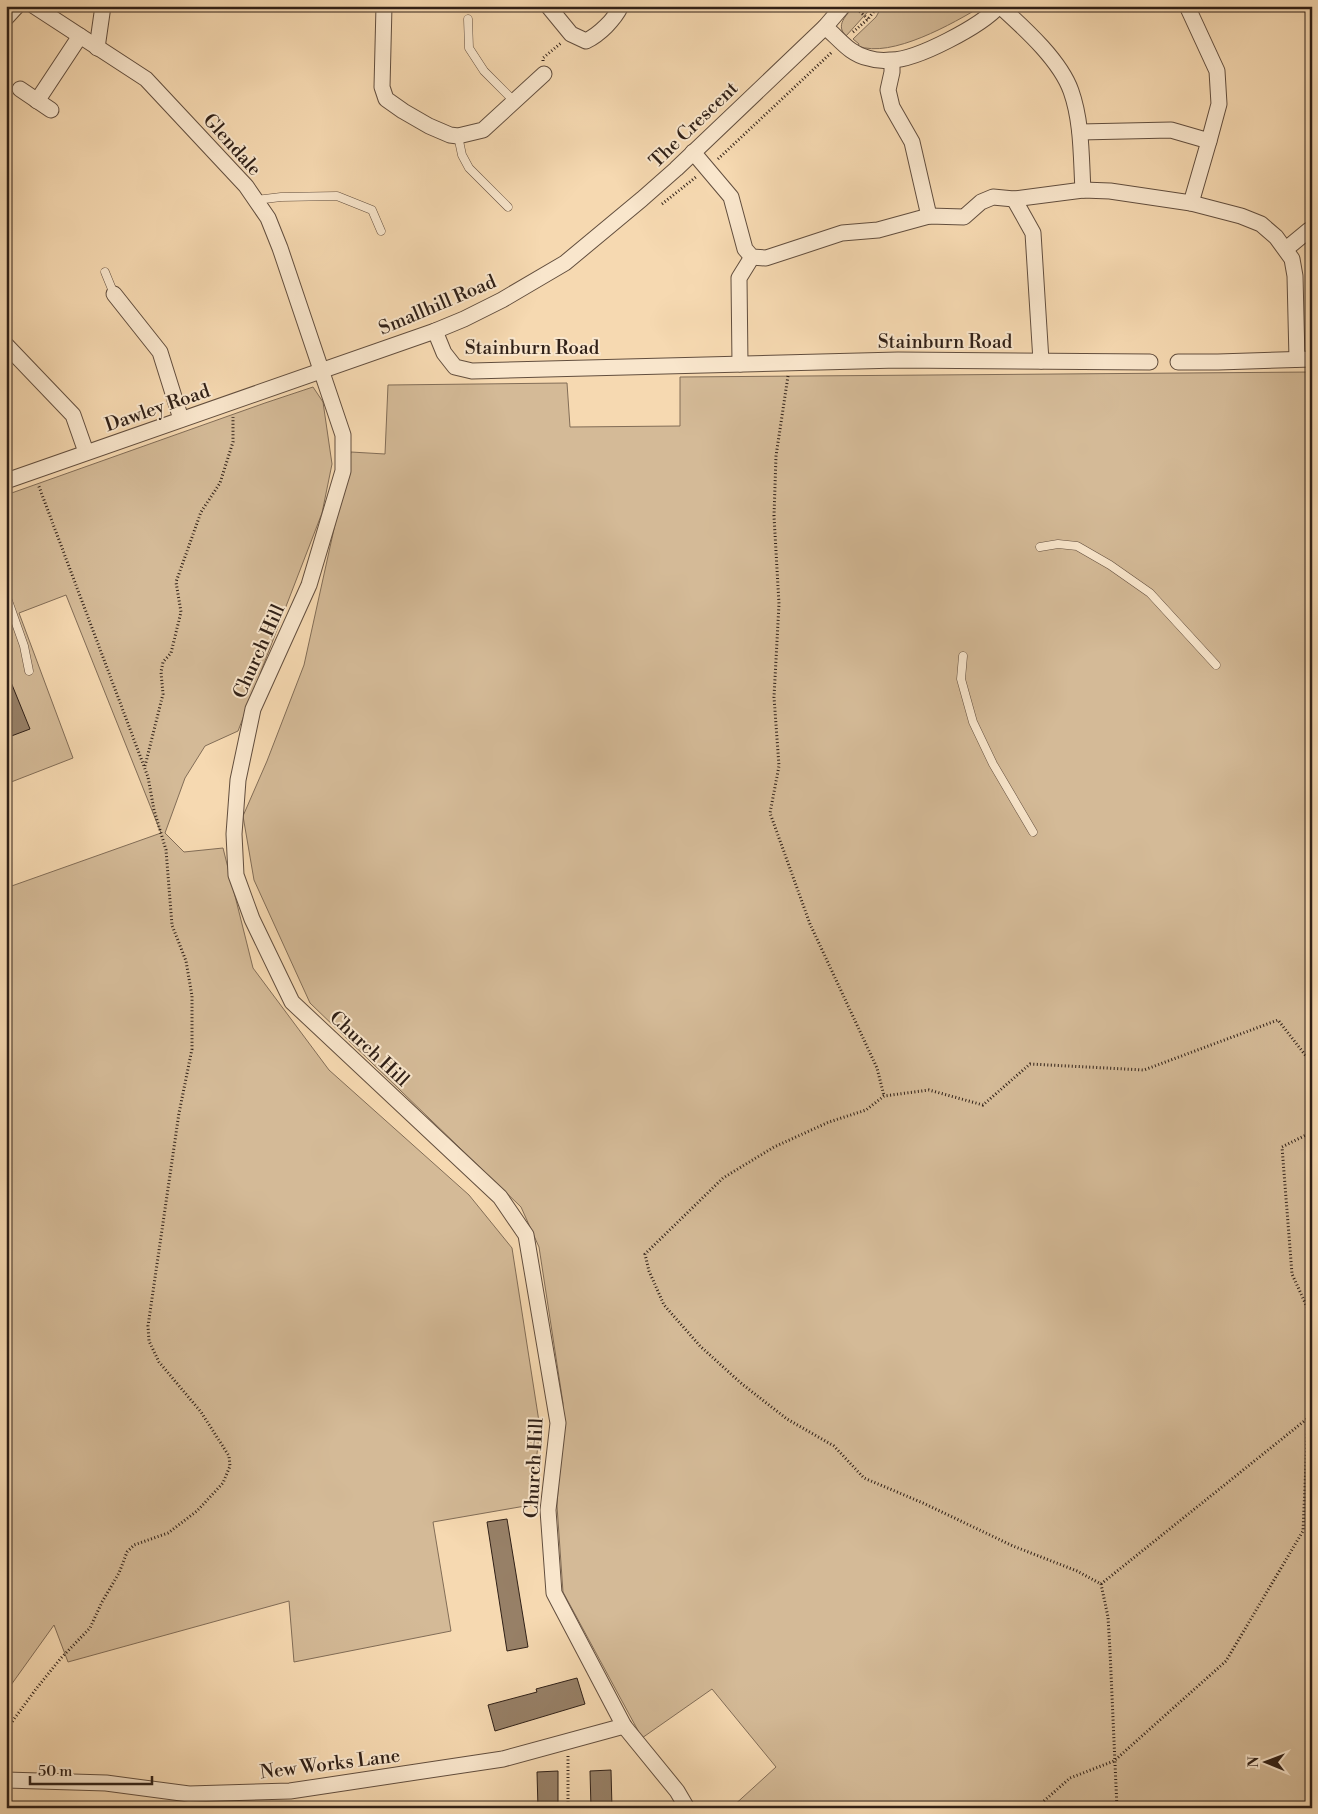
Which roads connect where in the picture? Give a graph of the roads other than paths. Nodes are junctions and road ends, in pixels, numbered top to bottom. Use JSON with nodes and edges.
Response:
{"nodes":[{"id":1,"x":17,"y":6,"type":"edge"},
{"id":2,"x":103,"y":6,"type":"edge"},
{"id":3,"x":384,"y":6,"type":"edge"},
{"id":4,"x":548,"y":6,"type":"edge"},
{"id":5,"x":622,"y":6,"type":"edge"},
{"id":6,"x":843,"y":6,"type":"edge"},
{"id":7,"x":1000,"y":6,"type":"edge"},
{"id":8,"x":1187,"y":6,"type":"edge"},
{"id":9,"x":39,"y":7,"type":"edge"},
{"id":10,"x":6,"y":18,"type":"edge"},
{"id":11,"x":468,"y":20,"type":"dead end"},
{"id":12,"x":825,"y":27,"type":"junction"},
{"id":13,"x":80,"y":36,"type":"junction"},
{"id":14,"x":97,"y":48,"type":"junction"},
{"id":15,"x":892,"y":61,"type":"junction"},
{"id":16,"x":544,"y":74,"type":"road end"},
{"id":17,"x":20,"y":89,"type":"dead end"},
{"id":18,"x":37,"y":101,"type":"junction"},
{"id":19,"x":514,"y":101,"type":"junction"},
{"id":20,"x":52,"y":110,"type":"dead end"},
{"id":21,"x":1080,"y":132,"type":"junction"},
{"id":22,"x":458,"y":136,"type":"junction"},
{"id":23,"x":1209,"y":141,"type":"junction"},
{"id":24,"x":693,"y":152,"type":"junction"},
{"id":25,"x":1083,"y":190,"type":"junction"},
{"id":26,"x":1014,"y":199,"type":"junction"},
{"id":27,"x":256,"y":200,"type":"junction"},
{"id":28,"x":1191,"y":203,"type":"junction"},
{"id":29,"x":508,"y":206,"type":"dead end"},
{"id":30,"x":929,"y":216,"type":"junction"},
{"id":31,"x":1312,"y":230,"type":"edge"},
{"id":32,"x":381,"y":231,"type":"dead end"},
{"id":33,"x":1286,"y":249,"type":"junction"},
{"id":34,"x":752,"y":257,"type":"junction"},
{"id":35,"x":564,"y":262,"type":"joint"},
{"id":36,"x":106,"y":272,"type":"dead end"},
{"id":37,"x":114,"y":294,"type":"joint"},
{"id":38,"x":435,"y":331,"type":"junction"},
{"id":39,"x":6,"y":345,"type":"edge"},
{"id":40,"x":1304,"y":359,"type":"edge"},
{"id":41,"x":1041,"y":361,"type":"junction"},
{"id":42,"x":1150,"y":362,"type":"dead end"},
{"id":43,"x":1178,"y":362,"type":"dead end"},
{"id":44,"x":740,"y":364,"type":"junction"},
{"id":45,"x":320,"y":371,"type":"junction"},
{"id":46,"x":181,"y":419,"type":"junction"},
{"id":47,"x":86,"y":452,"type":"junction"},
{"id":48,"x":6,"y":481,"type":"edge"},
{"id":49,"x":1040,"y":547,"type":"dead end"},
{"id":50,"x":6,"y":595,"type":"edge"},
{"id":51,"x":963,"y":656,"type":"dead end"},
{"id":52,"x":1216,"y":665,"type":"dead end"},
{"id":53,"x":29,"y":671,"type":"dead end"},
{"id":54,"x":1033,"y":832,"type":"dead end"},
{"id":55,"x":624,"y":1726,"type":"junction"},
{"id":56,"x":6,"y":1780,"type":"edge"},
{"id":57,"x":688,"y":1808,"type":"edge"}],
"edges":[{"from":1,"to":10,"type":"street"},
{"from":2,"to":14,"type":"street"},
{"from":3,"to":22,"type":"street"},
{"from":4,"to":5,"type":"street"},
{"from":6,"to":12,"type":"street","name":"The Crescent"},
{"from":7,"to":15,"type":"street"},
{"from":7,"to":21,"type":"street"},
{"from":8,"to":23,"type":"street"},
{"from":9,"to":13,"type":"street","name":"Glendale"},
{"from":11,"to":19,"type":"lane"},
{"from":12,"to":15,"type":"street"},
{"from":12,"to":24,"type":"street","name":"The Crescent"},
{"from":13,"to":14,"type":"street","name":"Glendale"},
{"from":13,"to":18,"type":"street"},
{"from":14,"to":27,"type":"street","name":"Glendale"},
{"from":15,"to":30,"type":"street"},
{"from":16,"to":19,"type":"street"},
{"from":17,"to":18,"type":"street"},
{"from":18,"to":20,"type":"street"},
{"from":19,"to":22,"type":"street"},
{"from":21,"to":23,"type":"street"},
{"from":21,"to":25,"type":"street"},
{"from":22,"to":29,"type":"lane"},
{"from":23,"to":28,"type":"street"},
{"from":24,"to":34,"type":"street"},
{"from":24,"to":35,"type":"street","name":"The Crescent"},
{"from":25,"to":26,"type":"street"},
{"from":25,"to":28,"type":"street"},
{"from":26,"to":30,"type":"street"},
{"from":26,"to":41,"type":"street"},
{"from":27,"to":32,"type":"lane"},
{"from":27,"to":45,"type":"street","name":"Glendale"},
{"from":28,"to":33,"type":"street"},
{"from":30,"to":34,"type":"street"},
{"from":31,"to":33,"type":"street"},
{"from":33,"to":40,"type":"street"},
{"from":34,"to":44,"type":"street"},
{"from":35,"to":38,"type":"street","name":"Smallhill Road"},
{"from":36,"to":37,"type":"lane"},
{"from":37,"to":46,"type":"street"},
{"from":38,"to":44,"type":"street","name":"Stainburn Road"},
{"from":38,"to":45,"type":"street","name":"Smallhill Road"},
{"from":39,"to":47,"type":"street"},
{"from":40,"to":43,"type":"street"},
{"from":41,"to":42,"type":"street","name":"Stainburn Road"},
{"from":41,"to":44,"type":"street","name":"Stainburn Road"},
{"from":45,"to":46,"type":"street","name":"Dawley Road"},
{"from":45,"to":55,"type":"street","name":"Church Hill"},
{"from":46,"to":47,"type":"street","name":"Dawley Road"},
{"from":47,"to":48,"type":"street","name":"Dawley Road"},
{"from":49,"to":52,"type":"lane"},
{"from":50,"to":53,"type":"lane"},
{"from":51,"to":54,"type":"lane"},
{"from":55,"to":56,"type":"street","name":"New Works Lane"},
{"from":55,"to":57,"type":"street","name":"Church Hill"}]}
